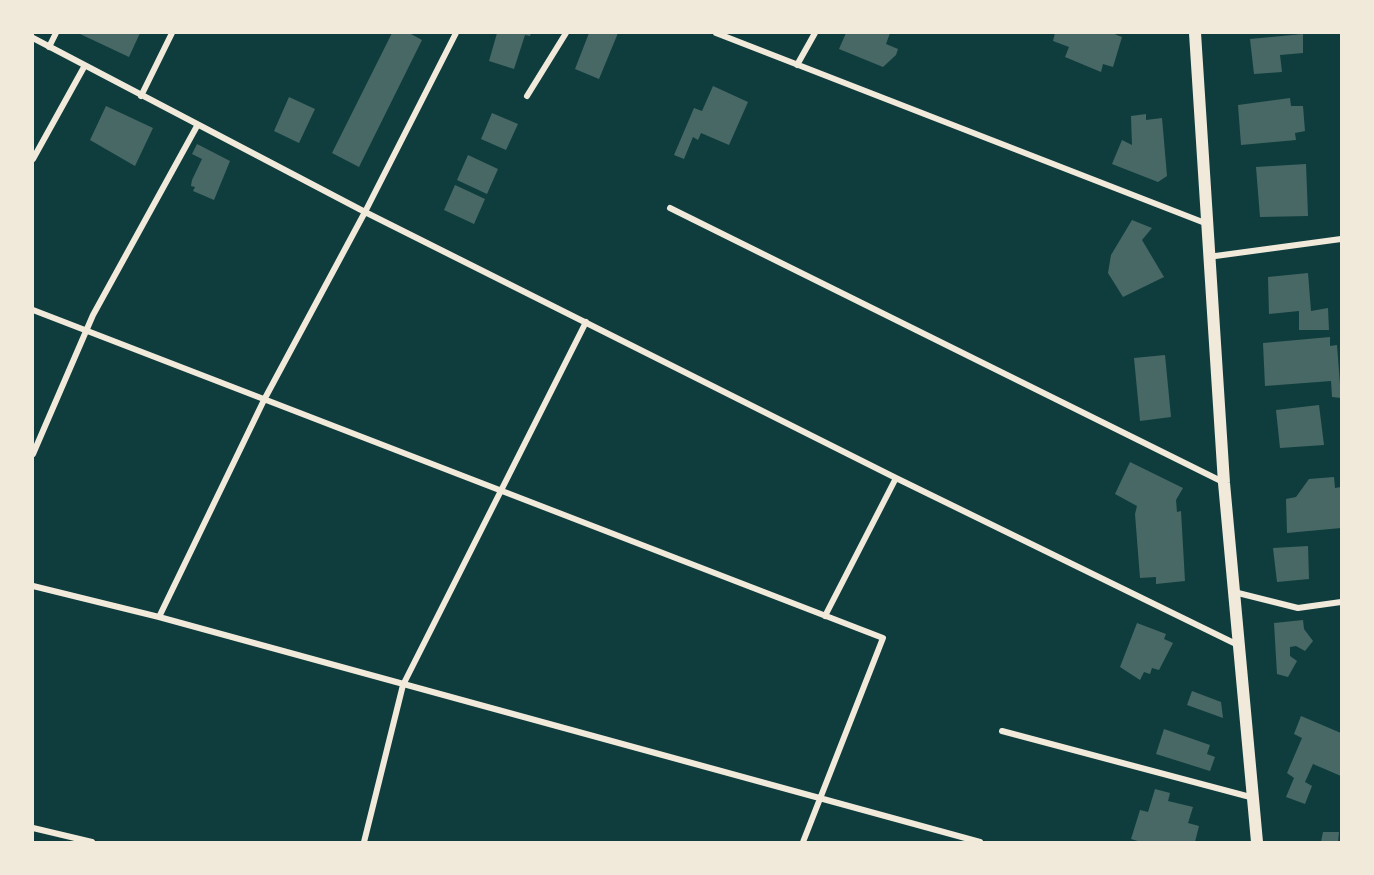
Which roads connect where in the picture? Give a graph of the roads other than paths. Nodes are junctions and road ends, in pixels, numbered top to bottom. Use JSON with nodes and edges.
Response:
{"nodes":[{"id":1,"x":56,"y":33,"type":"edge"},
{"id":2,"x":172,"y":33,"type":"edge"},
{"id":3,"x":456,"y":33,"type":"edge"},
{"id":4,"x":566,"y":33,"type":"edge"},
{"id":5,"x":716,"y":33,"type":"edge"},
{"id":6,"x":815,"y":33,"type":"edge"},
{"id":7,"x":1195,"y":33,"type":"edge"},
{"id":8,"x":33,"y":38,"type":"edge"},
{"id":9,"x":49,"y":47,"type":"junction"},
{"id":10,"x":797,"y":65,"type":"junction"},
{"id":11,"x":84,"y":68,"type":"junction"},
{"id":12,"x":141,"y":96,"type":"junction"},
{"id":13,"x":527,"y":96,"type":"dead end"},
{"id":14,"x":197,"y":126,"type":"junction"},
{"id":15,"x":33,"y":159,"type":"edge"},
{"id":16,"x":670,"y":208,"type":"dead end"},
{"id":17,"x":365,"y":212,"type":"junction"},
{"id":18,"x":1205,"y":223,"type":"junction"},
{"id":19,"x":1341,"y":239,"type":"edge"},
{"id":20,"x":1208,"y":257,"type":"junction"},
{"id":21,"x":33,"y":310,"type":"edge"},
{"id":22,"x":586,"y":322,"type":"junction"},
{"id":23,"x":85,"y":332,"type":"junction"},
{"id":24,"x":264,"y":400,"type":"junction"},
{"id":25,"x":33,"y":454,"type":"edge"},
{"id":26,"x":896,"y":478,"type":"junction"},
{"id":27,"x":1224,"y":483,"type":"junction"},
{"id":28,"x":501,"y":489,"type":"junction"},
{"id":29,"x":33,"y":586,"type":"edge"},
{"id":30,"x":1234,"y":592,"type":"junction"},
{"id":31,"x":1341,"y":602,"type":"edge"},
{"id":32,"x":825,"y":616,"type":"junction"},
{"id":33,"x":159,"y":617,"type":"junction"},
{"id":34,"x":1239,"y":646,"type":"junction"},
{"id":35,"x":403,"y":685,"type":"junction"},
{"id":36,"x":1002,"y":731,"type":"dead end"},
{"id":37,"x":822,"y":797,"type":"junction"},
{"id":38,"x":1254,"y":798,"type":"junction"},
{"id":39,"x":33,"y":828,"type":"edge"},
{"id":40,"x":92,"y":842,"type":"edge"},
{"id":41,"x":364,"y":842,"type":"edge"},
{"id":42,"x":803,"y":842,"type":"edge"},
{"id":43,"x":980,"y":842,"type":"edge"},
{"id":44,"x":1257,"y":842,"type":"edge"}],
"edges":[{"from":1,"to":9,"type":"street"},
{"from":2,"to":12,"type":"street"},
{"from":3,"to":17,"type":"street"},
{"from":4,"to":13,"type":"street"},
{"from":5,"to":10,"type":"street"},
{"from":6,"to":10,"type":"street"},
{"from":7,"to":18,"type":"main road"},
{"from":8,"to":9,"type":"street"},
{"from":9,"to":11,"type":"street"},
{"from":10,"to":18,"type":"street"},
{"from":11,"to":12,"type":"street"},
{"from":11,"to":15,"type":"street"},
{"from":12,"to":14,"type":"street"},
{"from":14,"to":17,"type":"street"},
{"from":14,"to":23,"type":"street"},
{"from":16,"to":27,"type":"street"},
{"from":17,"to":22,"type":"street"},
{"from":17,"to":24,"type":"street"},
{"from":18,"to":20,"type":"main road"},
{"from":19,"to":20,"type":"street"},
{"from":20,"to":27,"type":"main road"},
{"from":21,"to":23,"type":"street"},
{"from":22,"to":26,"type":"street"},
{"from":22,"to":28,"type":"street"},
{"from":23,"to":24,"type":"street"},
{"from":23,"to":25,"type":"street"},
{"from":24,"to":28,"type":"street"},
{"from":24,"to":33,"type":"street"},
{"from":26,"to":32,"type":"street"},
{"from":26,"to":34,"type":"street"},
{"from":27,"to":30,"type":"main road"},
{"from":28,"to":32,"type":"street"},
{"from":28,"to":35,"type":"street"},
{"from":29,"to":33,"type":"street"},
{"from":30,"to":31,"type":"street"},
{"from":30,"to":34,"type":"main road"},
{"from":32,"to":37,"type":"street"},
{"from":33,"to":35,"type":"street"},
{"from":34,"to":38,"type":"main road"},
{"from":35,"to":37,"type":"street"},
{"from":35,"to":41,"type":"street"},
{"from":36,"to":38,"type":"street"},
{"from":37,"to":42,"type":"street"},
{"from":37,"to":43,"type":"street"},
{"from":38,"to":44,"type":"main road"},
{"from":39,"to":40,"type":"street"}]}
